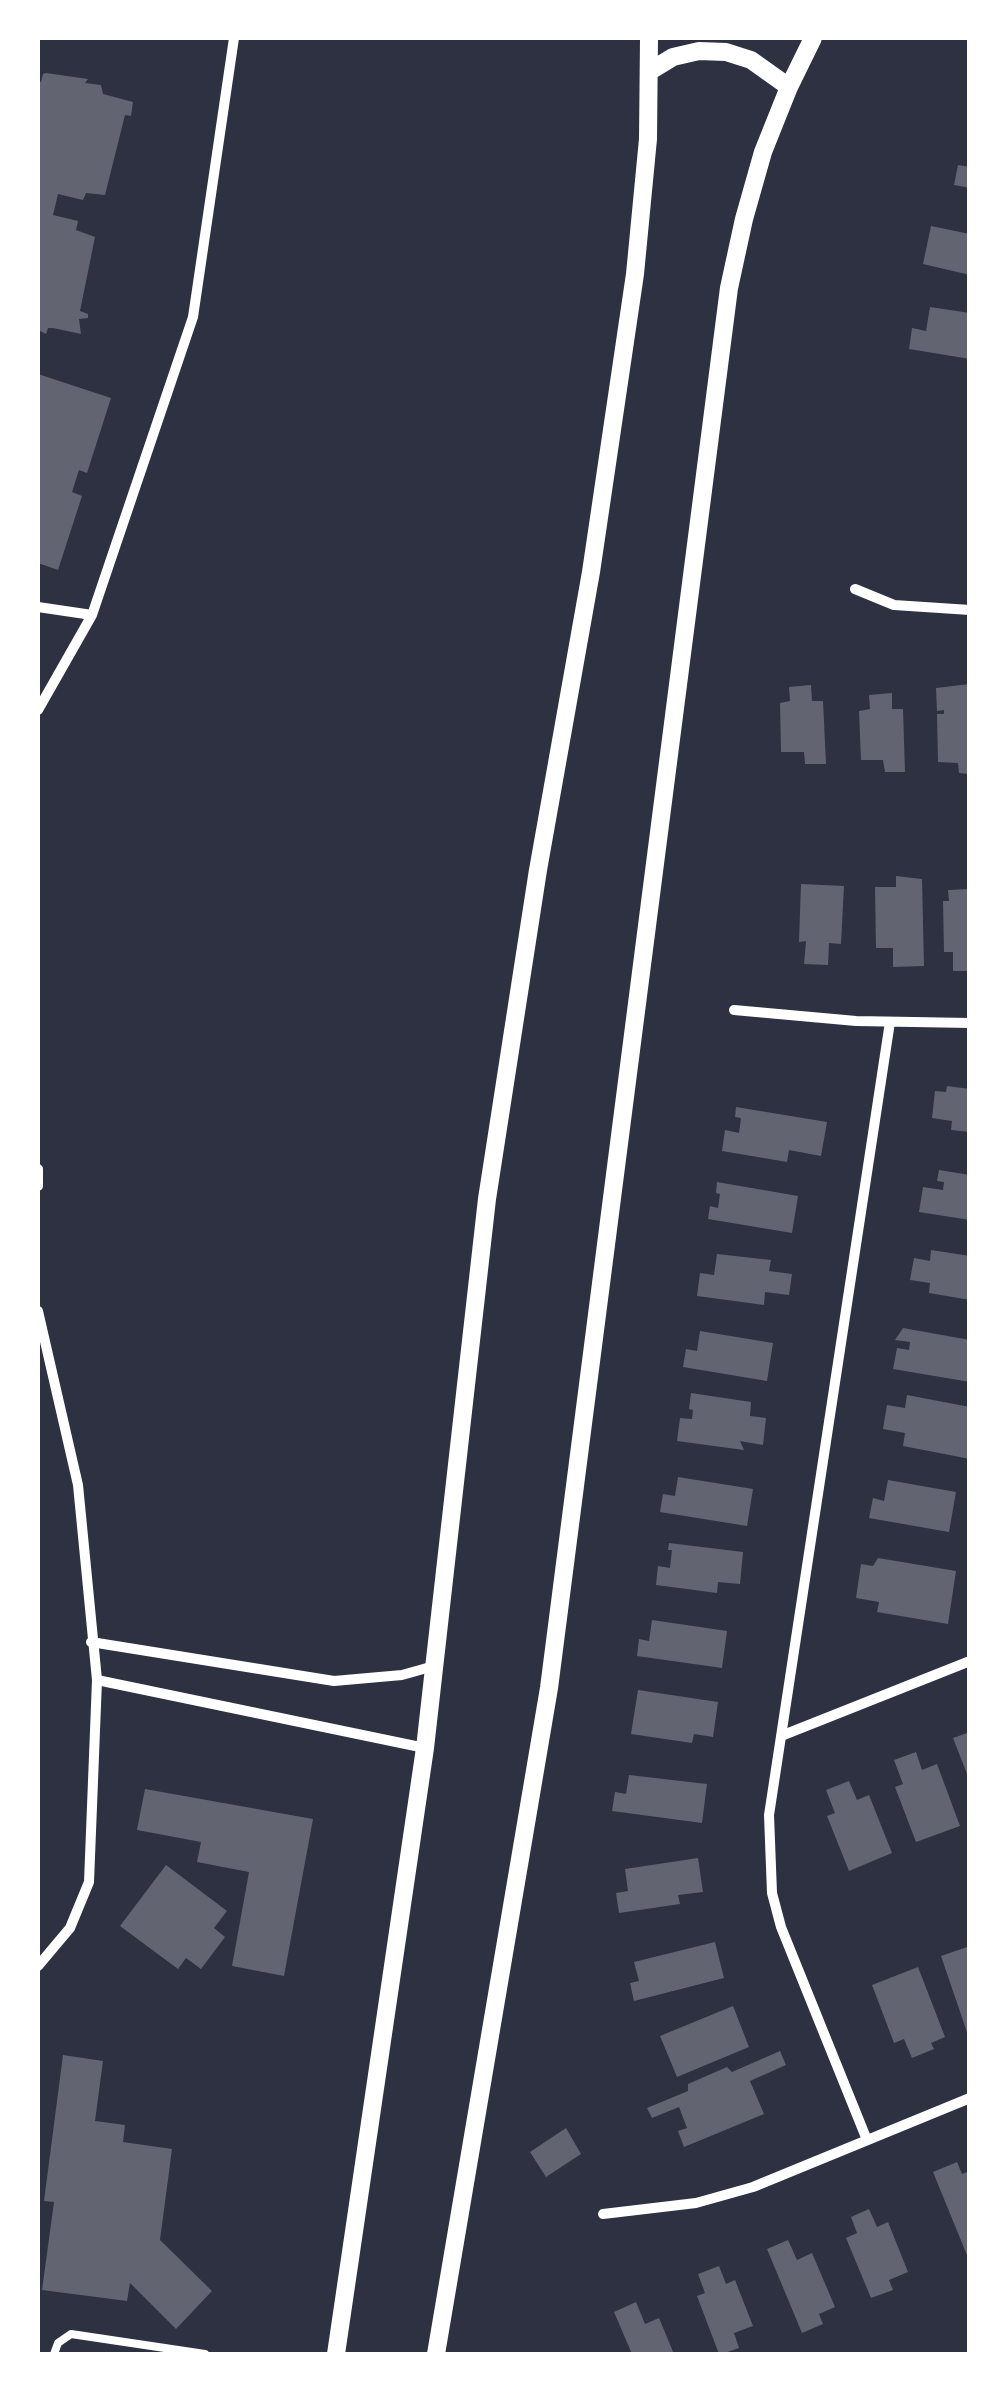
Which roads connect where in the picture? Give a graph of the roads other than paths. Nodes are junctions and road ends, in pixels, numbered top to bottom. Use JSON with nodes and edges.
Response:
{"nodes":[{"id":1,"x":234,"y":38,"type":"edge"},
{"id":2,"x":649,"y":38,"type":"edge"},
{"id":3,"x":813,"y":38,"type":"edge"},
{"id":4,"x":650,"y":71,"type":"junction"},
{"id":5,"x":789,"y":88,"type":"junction"},
{"id":6,"x":855,"y":588,"type":"dead end"},
{"id":7,"x":38,"y":607,"type":"edge"},
{"id":8,"x":970,"y":610,"type":"edge"},
{"id":9,"x":92,"y":615,"type":"junction"},
{"id":10,"x":38,"y":710,"type":"edge"},
{"id":11,"x":734,"y":1010,"type":"dead end"},
{"id":12,"x":890,"y":1022,"type":"junction"},
{"id":13,"x":970,"y":1023,"type":"edge"},
{"id":14,"x":38,"y":1169,"type":"edge"},
{"id":15,"x":38,"y":1186,"type":"edge"},
{"id":16,"x":38,"y":1310,"type":"edge"},
{"id":17,"x":91,"y":1642,"type":"junction"},
{"id":18,"x":970,"y":1661,"type":"edge"},
{"id":19,"x":434,"y":1666,"type":"junction"},
{"id":20,"x":97,"y":1680,"type":"junction"},
{"id":21,"x":782,"y":1736,"type":"junction"},
{"id":22,"x":425,"y":1748,"type":"junction"},
{"id":23,"x":38,"y":1966,"type":"edge"},
{"id":24,"x":970,"y":2098,"type":"edge"},
{"id":25,"x":867,"y":2140,"type":"junction"},
{"id":26,"x":603,"y":2214,"type":"dead end"},
{"id":27,"x":54,"y":2354,"type":"edge"},
{"id":28,"x":205,"y":2354,"type":"edge"},
{"id":29,"x":336,"y":2354,"type":"edge"},
{"id":30,"x":436,"y":2354,"type":"edge"}],
"edges":[{"from":1,"to":9,"type":"street"},
{"from":2,"to":4,"type":"street"},
{"from":3,"to":5,"type":"street"},
{"from":4,"to":5,"type":"street"},
{"from":4,"to":19,"type":"street"},
{"from":5,"to":30,"type":"street"},
{"from":6,"to":8,"type":"street"},
{"from":7,"to":9,"type":"street"},
{"from":9,"to":10,"type":"street"},
{"from":11,"to":12,"type":"street"},
{"from":12,"to":13,"type":"street"},
{"from":12,"to":21,"type":"street"},
{"from":14,"to":15,"type":"street"},
{"from":16,"to":17,"type":"street"},
{"from":17,"to":19,"type":"street"},
{"from":17,"to":20,"type":"street"},
{"from":18,"to":21,"type":"street"},
{"from":19,"to":22,"type":"street"},
{"from":20,"to":22,"type":"street"},
{"from":20,"to":23,"type":"street"},
{"from":21,"to":25,"type":"street"},
{"from":22,"to":29,"type":"street"},
{"from":24,"to":25,"type":"street"},
{"from":25,"to":26,"type":"street"},
{"from":27,"to":28,"type":"lane"}]}
